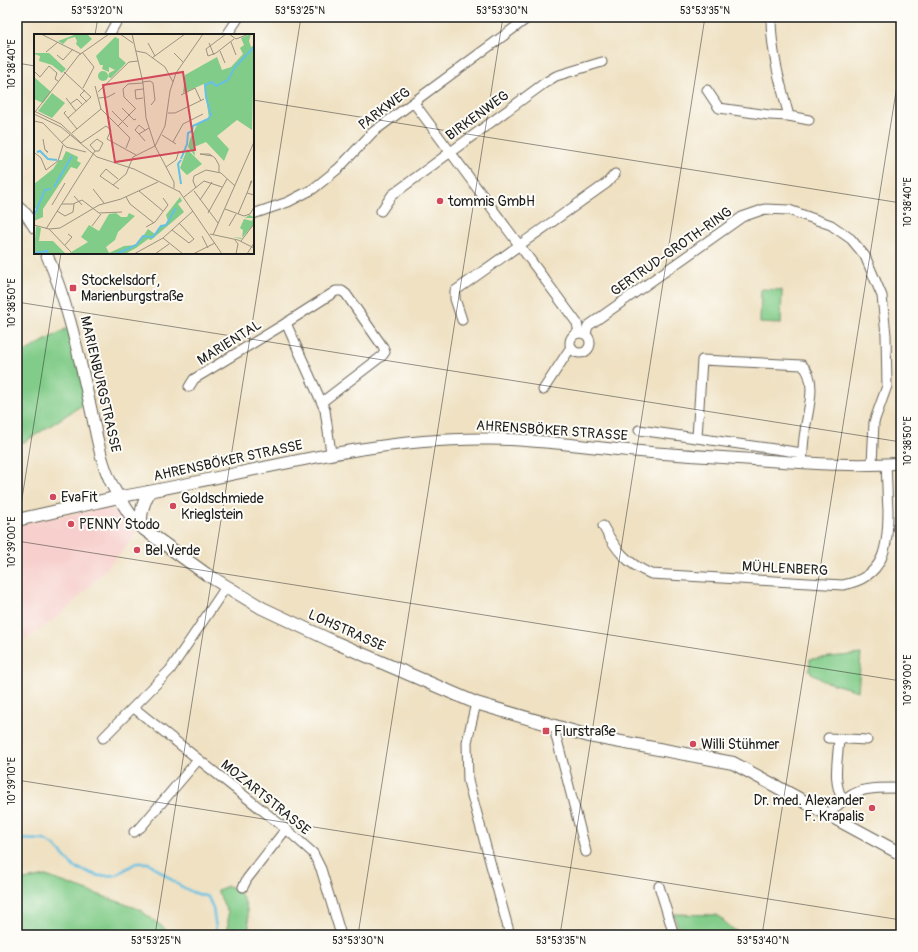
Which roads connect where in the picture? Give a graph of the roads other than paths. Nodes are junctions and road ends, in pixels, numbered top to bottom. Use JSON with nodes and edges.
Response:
{"nodes":[{"id":1,"x":119,"y":17,"type":"edge"},
{"id":2,"x":239,"y":17,"type":"edge"},
{"id":3,"x":529,"y":17,"type":"edge"},
{"id":4,"x":771,"y":17,"type":"edge"},
{"id":5,"x":110,"y":34,"type":"edge"},
{"id":6,"x":228,"y":34,"type":"edge"},
{"id":7,"x":602,"y":62,"type":"dead end"},
{"id":8,"x":707,"y":90,"type":"dead end"},
{"id":9,"x":414,"y":103,"type":"junction"},
{"id":10,"x":789,"y":116,"type":"junction"},
{"id":11,"x":809,"y":120,"type":"dead end"},
{"id":12,"x":450,"y":152,"type":"junction"},
{"id":13,"x":614,"y":174,"type":"dead end"},
{"id":14,"x":17,"y":206,"type":"edge"},
{"id":15,"x":380,"y":211,"type":"dead end"},
{"id":16,"x":254,"y":214,"type":"edge"},
{"id":17,"x":34,"y":226,"type":"edge"},
{"id":18,"x":519,"y":247,"type":"junction"},
{"id":19,"x":49,"y":254,"type":"edge"},
{"id":20,"x":462,"y":320,"type":"dead end"},
{"id":21,"x":286,"y":323,"type":"junction"},
{"id":22,"x":582,"y":334,"type":"junction"},
{"id":23,"x":571,"y":348,"type":"junction"},
{"id":24,"x":189,"y":387,"type":"dead end"},
{"id":25,"x":543,"y":390,"type":"dead end"},
{"id":26,"x":322,"y":402,"type":"junction"},
{"id":27,"x":639,"y":430,"type":"dead end"},
{"id":28,"x":697,"y":437,"type":"junction"},
{"id":29,"x":331,"y":453,"type":"junction"},
{"id":30,"x":803,"y":458,"type":"junction"},
{"id":31,"x":901,"y":463,"type":"edge"},
{"id":32,"x":872,"y":464,"type":"junction"},
{"id":33,"x":886,"y":464,"type":"junction"},
{"id":34,"x":149,"y":492,"type":"junction"},
{"id":35,"x":119,"y":497,"type":"junction"},
{"id":36,"x":17,"y":520,"type":"edge"},
{"id":37,"x":603,"y":526,"type":"dead end"},
{"id":38,"x":141,"y":527,"type":"junction"},
{"id":39,"x":226,"y":587,"type":"junction"},
{"id":40,"x":476,"y":703,"type":"junction"},
{"id":41,"x":134,"y":708,"type":"junction"},
{"id":42,"x":556,"y":727,"type":"junction"},
{"id":43,"x":103,"y":738,"type":"dead end"},
{"id":44,"x":828,"y":738,"type":"dead end"},
{"id":45,"x":839,"y":739,"type":"junction"},
{"id":46,"x":867,"y":740,"type":"dead end"},
{"id":47,"x":198,"y":760,"type":"junction"},
{"id":48,"x":901,"y":788,"type":"edge"},
{"id":49,"x":843,"y":800,"type":"junction"},
{"id":50,"x":827,"y":815,"type":"junction"},
{"id":51,"x":286,"y":829,"type":"junction"},
{"id":52,"x":134,"y":832,"type":"dead end"},
{"id":53,"x":586,"y":852,"type":"dead end"},
{"id":54,"x":901,"y":854,"type":"edge"},
{"id":55,"x":659,"y":886,"type":"dead end"},
{"id":56,"x":243,"y":887,"type":"dead end"},
{"id":57,"x":341,"y":935,"type":"edge"},
{"id":58,"x":510,"y":935,"type":"edge"},
{"id":59,"x":674,"y":935,"type":"edge"}],
"edges":[{"from":1,"to":5,"type":"street"},
{"from":2,"to":6,"type":"street"},
{"from":3,"to":9,"type":"street","name":"PARKWEG"},
{"from":4,"to":10,"type":"street"},
{"from":7,"to":12,"type":"street","name":"BIRKENWEG"},
{"from":8,"to":10,"type":"street"},
{"from":9,"to":12,"type":"street"},
{"from":9,"to":16,"type":"street","name":"PARKWEG"},
{"from":10,"to":11,"type":"street"},
{"from":12,"to":15,"type":"street","name":"BIRKENWEG"},
{"from":12,"to":18,"type":"street"},
{"from":13,"to":18,"type":"street"},
{"from":14,"to":17,"type":"street"},
{"from":18,"to":20,"type":"street"},
{"from":18,"to":22,"type":"street"},
{"from":19,"to":35,"type":"street","name":"MARIENBURGSTRASSE"},
{"from":21,"to":24,"type":"street","name":"MARIENTAL"},
{"from":21,"to":26,"type":"street"},
{"from":21,"to":26,"type":"street","name":"MARIENTAL"},
{"from":22,"to":23,"type":"street","name":"GERTRUD-GROTH-RING"},
{"from":22,"to":23,"type":"street"},
{"from":22,"to":32,"type":"street","name":"GERTRUD-GROTH-RING"},
{"from":23,"to":25,"type":"street","name":"GERTRUD-GROTH-RING"},
{"from":26,"to":29,"type":"street"},
{"from":27,"to":28,"type":"street","name":"AHRENSBÖKER STRASSE"},
{"from":28,"to":30,"type":"street","name":"AHRENSBÖKER STRASSE"},
{"from":28,"to":30,"type":"street"},
{"from":29,"to":30,"type":"street","name":"AHRENSBÖKER STRASSE"},
{"from":29,"to":34,"type":"street","name":"AHRENSBÖKER STRASSE"},
{"from":30,"to":32,"type":"street","name":"AHRENSBÖKER STRASSE"},
{"from":31,"to":33,"type":"street","name":"AHRENSBÖKER STRASSE"},
{"from":32,"to":33,"type":"street","name":"AHRENSBÖKER STRASSE"},
{"from":33,"to":37,"type":"street","name":"MÜHLENBERG"},
{"from":34,"to":35,"type":"street","name":"AHRENSBÖKER STRASSE"},
{"from":34,"to":38,"type":"main road"},
{"from":35,"to":36,"type":"main road","name":"AHRENSBÖKER STRASSE"},
{"from":35,"to":38,"type":"main road","name":"LOHSTRASSE"},
{"from":38,"to":39,"type":"main road","name":"LOHSTRASSE"},
{"from":39,"to":40,"type":"main road","name":"LOHSTRASSE"},
{"from":39,"to":41,"type":"street"},
{"from":40,"to":42,"type":"main road","name":"LOHSTRASSE"},
{"from":40,"to":58,"type":"street"},
{"from":41,"to":43,"type":"street"},
{"from":41,"to":47,"type":"street","name":"MOZARTSTRASSE"},
{"from":42,"to":50,"type":"main road","name":"LOHSTRASSE"},
{"from":42,"to":53,"type":"street"},
{"from":44,"to":45,"type":"street"},
{"from":45,"to":46,"type":"street"},
{"from":45,"to":49,"type":"street"},
{"from":47,"to":51,"type":"street","name":"MOZARTSTRASSE"},
{"from":47,"to":52,"type":"street"},
{"from":48,"to":49,"type":"street"},
{"from":49,"to":50,"type":"street"},
{"from":50,"to":54,"type":"main road","name":"LOHSTRASSE"},
{"from":51,"to":56,"type":"street"},
{"from":51,"to":57,"type":"street","name":"MOZARTSTRASSE"},
{"from":55,"to":59,"type":"street"}]}
